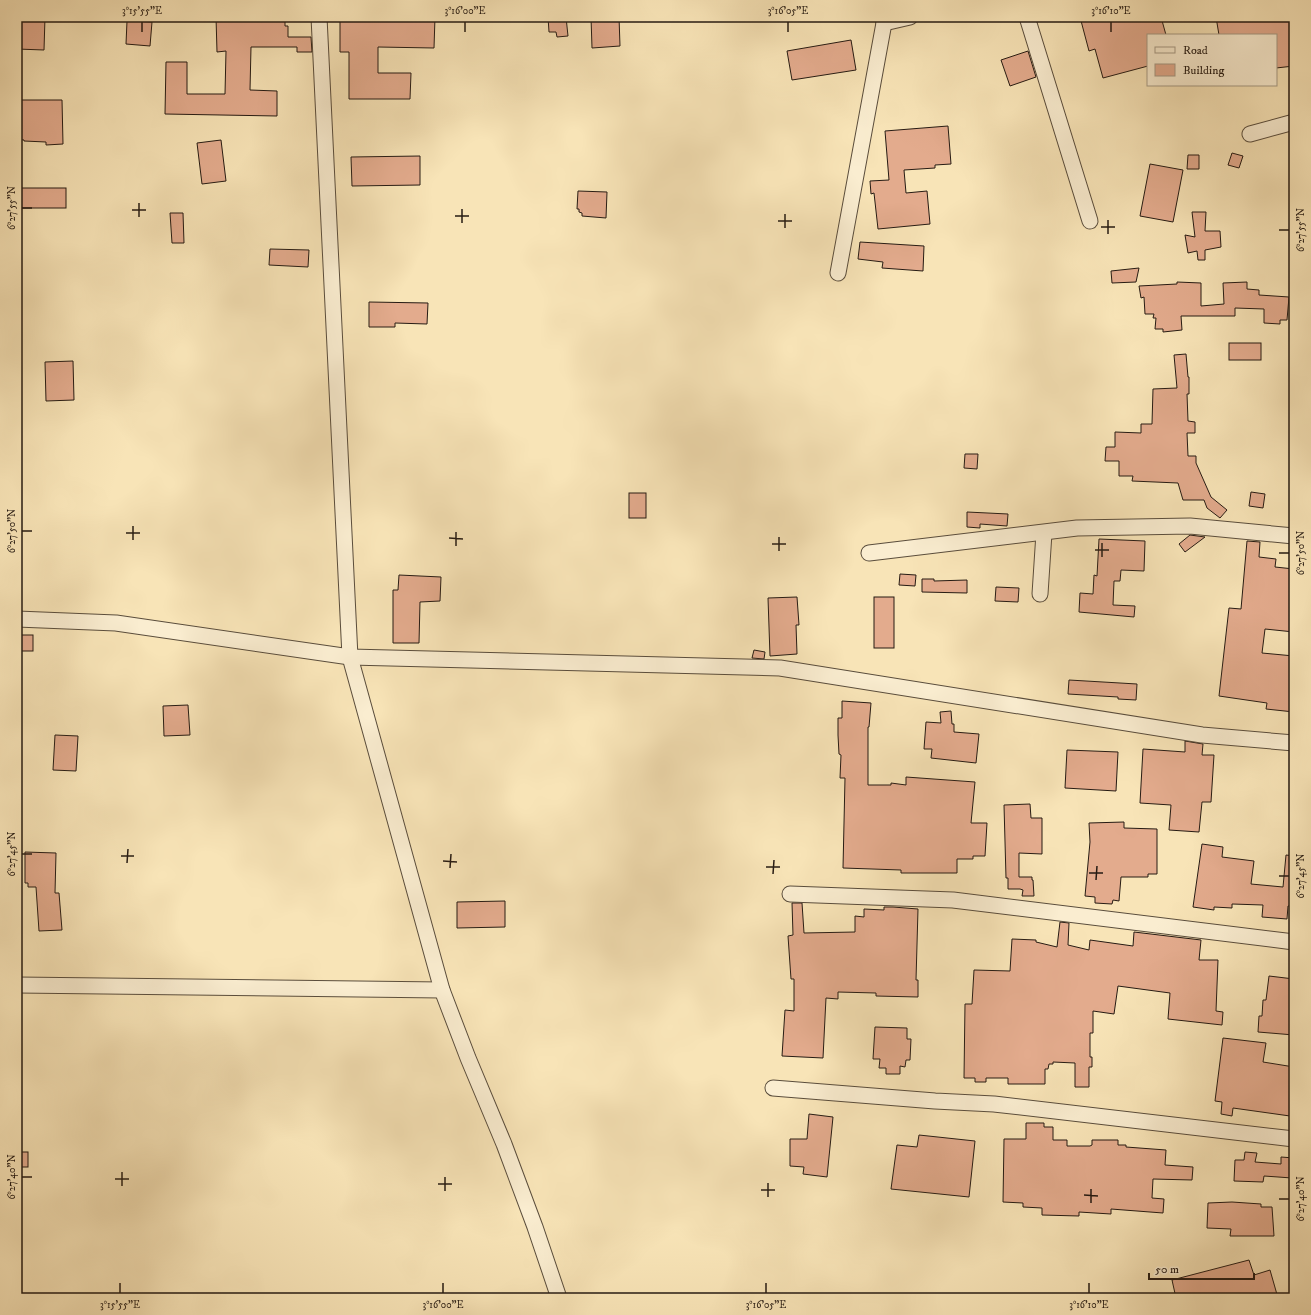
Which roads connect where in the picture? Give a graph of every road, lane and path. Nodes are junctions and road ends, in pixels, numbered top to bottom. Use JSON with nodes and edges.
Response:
{"nodes":[{"id":1,"x":319,"y":17,"type":"edge"},
{"id":2,"x":910,"y":17,"type":"edge"},
{"id":3,"x":1027,"y":17,"type":"edge"},
{"id":4,"x":884,"y":20,"type":"edge"},
{"id":5,"x":1294,"y":122,"type":"edge"},
{"id":6,"x":1250,"y":134,"type":"dead end"},
{"id":7,"x":1090,"y":221,"type":"dead end"},
{"id":8,"x":838,"y":273,"type":"dead end"},
{"id":9,"x":1044,"y":533,"type":"junction"},
{"id":10,"x":1294,"y":536,"type":"edge"},
{"id":11,"x":869,"y":553,"type":"dead end"},
{"id":12,"x":1040,"y":594,"type":"dead end"},
{"id":13,"x":17,"y":620,"type":"edge"},
{"id":14,"x":350,"y":657,"type":"junction"},
{"id":15,"x":1294,"y":743,"type":"edge"},
{"id":16,"x":790,"y":894,"type":"dead end"},
{"id":17,"x":1294,"y":942,"type":"edge"},
{"id":18,"x":17,"y":985,"type":"edge"},
{"id":19,"x":442,"y":990,"type":"junction"},
{"id":20,"x":773,"y":1088,"type":"dead end"},
{"id":21,"x":1294,"y":1139,"type":"edge"},
{"id":22,"x":559,"y":1298,"type":"edge"}],
"edges":[{"from":1,"to":14,"type":"street"},
{"from":2,"to":4,"type":"street"},
{"from":3,"to":7,"type":"street"},
{"from":4,"to":8,"type":"street"},
{"from":5,"to":6,"type":"street"},
{"from":9,"to":10,"type":"street"},
{"from":9,"to":11,"type":"street"},
{"from":9,"to":12,"type":"street"},
{"from":13,"to":14,"type":"street"},
{"from":14,"to":15,"type":"street"},
{"from":14,"to":19,"type":"street"},
{"from":16,"to":17,"type":"street"},
{"from":18,"to":19,"type":"street"},
{"from":19,"to":22,"type":"street"},
{"from":20,"to":21,"type":"street"}]}
